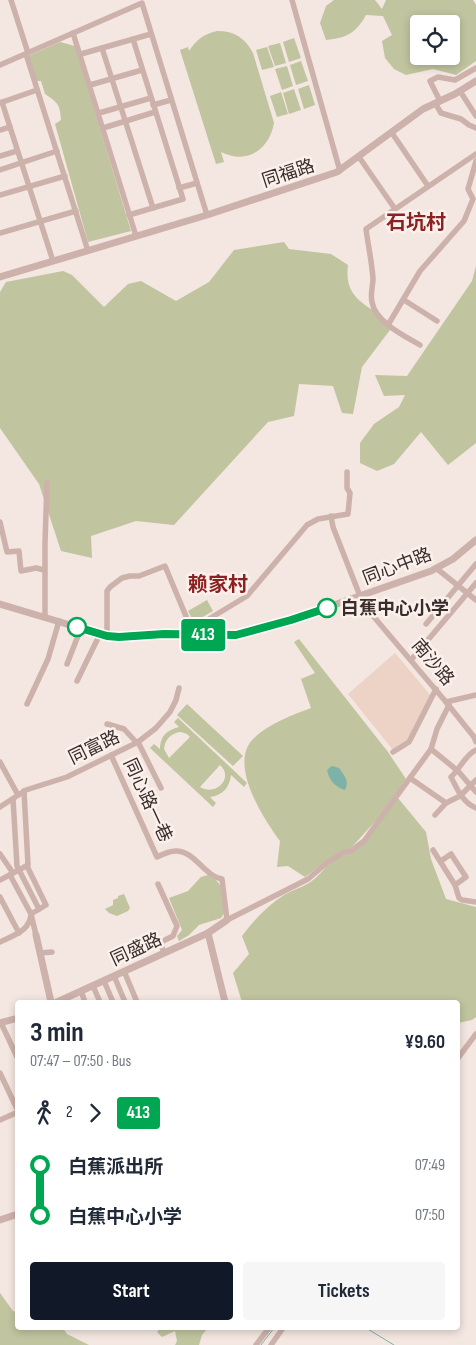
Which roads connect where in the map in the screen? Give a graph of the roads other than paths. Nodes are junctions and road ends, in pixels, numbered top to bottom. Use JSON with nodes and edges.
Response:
{"nodes":[{"id":1,"x":11,"y":0,"type":"edge"},
{"id":2,"x":292,"y":0,"type":"edge"},
{"id":3,"x":73,"y":33,"type":"junction"},
{"id":4,"x":151,"y":34,"type":"junction"},
{"id":5,"x":133,"y":39,"type":"junction"},
{"id":6,"x":102,"y":48,"type":"junction"},
{"id":7,"x":27,"y":53,"type":"junction"},
{"id":8,"x":81,"y":54,"type":"junction"},
{"id":9,"x":0,"y":65,"type":"edge"},
{"id":10,"x":476,"y":68,"type":"edge"},
{"id":11,"x":142,"y":70,"type":"junction"},
{"id":12,"x":111,"y":79,"type":"junction"},
{"id":13,"x":476,"y":81,"type":"edge"},
{"id":14,"x":90,"y":84,"type":"junction"},
{"id":15,"x":37,"y":90,"type":"junction"},
{"id":16,"x":460,"y":91,"type":"junction"},
{"id":17,"x":151,"y":98,"type":"junction"},
{"id":18,"x":172,"y":100,"type":"junction"},
{"id":19,"x":437,"y":102,"type":"junction"},
{"id":20,"x":1,"y":103,"type":"edge"},
{"id":21,"x":120,"y":107,"type":"junction"},
{"id":22,"x":154,"y":108,"type":"junction"},
{"id":23,"x":99,"y":113,"type":"junction"},
{"id":24,"x":476,"y":116,"type":"edge"},
{"id":25,"x":125,"y":121,"type":"junction"},
{"id":26,"x":10,"y":127,"type":"junction"},
{"id":27,"x":103,"y":128,"type":"junction"},
{"id":28,"x":476,"y":128,"type":"edge"},
{"id":29,"x":0,"y":130,"type":"edge"},
{"id":30,"x":392,"y":133,"type":"junction"},
{"id":31,"x":17,"y":151,"type":"junction"},
{"id":32,"x":57,"y":152,"type":"junction"},
{"id":33,"x":476,"y":154,"type":"edge"},
{"id":34,"x":0,"y":156,"type":"edge"},
{"id":35,"x":359,"y":156,"type":"junction"},
{"id":36,"x":476,"y":160,"type":"edge"},
{"id":37,"x":21,"y":163,"type":"junction"},
{"id":38,"x":0,"y":170,"type":"edge"},
{"id":39,"x":340,"y":171,"type":"junction"},
{"id":40,"x":65,"y":176,"type":"junction"},
{"id":41,"x":197,"y":183,"type":"junction"},
{"id":42,"x":428,"y":186,"type":"junction"},
{"id":43,"x":29,"y":187,"type":"junction"},
{"id":44,"x":179,"y":188,"type":"junction"},
{"id":45,"x":0,"y":195,"type":"edge"},
{"id":46,"x":152,"y":208,"type":"junction"},
{"id":47,"x":395,"y":209,"type":"junction"},
{"id":48,"x":76,"y":211,"type":"junction"},
{"id":49,"x":129,"y":215,"type":"junction"},
{"id":50,"x":207,"y":215,"type":"junction"},
{"id":51,"x":40,"y":222,"type":"junction"},
{"id":52,"x":0,"y":234,"type":"edge"},
{"id":53,"x":136,"y":236,"type":"junction"},
{"id":54,"x":88,"y":251,"type":"junction"},
{"id":55,"x":52,"y":262,"type":"junction"},
{"id":56,"x":0,"y":277,"type":"edge"},
{"id":57,"x":404,"y":300,"type":"junction"},
{"id":58,"x":437,"y":321,"type":"dead end"},
{"id":59,"x":388,"y":325,"type":"junction"},
{"id":60,"x":420,"y":345,"type":"dead end"},
{"id":61,"x":347,"y":472,"type":"dead end"},
{"id":62,"x":47,"y":482,"type":"dead end"},
{"id":63,"x":331,"y":516,"type":"junction"},
{"id":64,"x":0,"y":522,"type":"edge"},
{"id":65,"x":2,"y":539,"type":"edge"},
{"id":66,"x":476,"y":540,"type":"edge"},
{"id":67,"x":476,"y":564,"type":"edge"},
{"id":68,"x":436,"y":568,"type":"junction"},
{"id":69,"x":44,"y":570,"type":"junction"},
{"id":70,"x":476,"y":582,"type":"edge"},
{"id":71,"x":458,"y":586,"type":"junction"},
{"id":72,"x":467,"y":593,"type":"junction"},
{"id":73,"x":358,"y":597,"type":"junction"},
{"id":74,"x":476,"y":600,"type":"edge"},
{"id":75,"x":0,"y":604,"type":"edge"},
{"id":76,"x":44,"y":616,"type":"junction"},
{"id":77,"x":59,"y":621,"type":"junction"},
{"id":78,"x":193,"y":623,"type":"junction"},
{"id":79,"x":426,"y":624,"type":"dead end"},
{"id":80,"x":81,"y":628,"type":"junction"},
{"id":81,"x":104,"y":635,"type":"junction"},
{"id":82,"x":189,"y":635,"type":"junction"},
{"id":83,"x":411,"y":660,"type":"junction"},
{"id":84,"x":67,"y":664,"type":"dead end"},
{"id":85,"x":77,"y":681,"type":"dead end"},
{"id":86,"x":179,"y":688,"type":"dead end"},
{"id":87,"x":436,"y":689,"type":"junction"},
{"id":88,"x":476,"y":695,"type":"edge"},
{"id":89,"x":448,"y":703,"type":"junction"},
{"id":90,"x":27,"y":704,"type":"dead end"},
{"id":91,"x":107,"y":724,"type":"dead end"},
{"id":92,"x":138,"y":742,"type":"junction"},
{"id":93,"x":476,"y":742,"type":"edge"},
{"id":94,"x":431,"y":749,"type":"junction"},
{"id":95,"x":476,"y":750,"type":"edge"},
{"id":96,"x":393,"y":752,"type":"dead end"},
{"id":97,"x":111,"y":755,"type":"junction"},
{"id":98,"x":0,"y":762,"type":"edge"},
{"id":99,"x":458,"y":771,"type":"junction"},
{"id":100,"x":410,"y":778,"type":"junction"},
{"id":101,"x":476,"y":780,"type":"edge"},
{"id":102,"x":470,"y":785,"type":"junction"},
{"id":103,"x":161,"y":788,"type":"dead end"},
{"id":104,"x":24,"y":791,"type":"junction"},
{"id":105,"x":476,"y":792,"type":"edge"},
{"id":106,"x":460,"y":796,"type":"junction"},
{"id":107,"x":15,"y":797,"type":"junction"},
{"id":108,"x":446,"y":803,"type":"junction"},
{"id":109,"x":0,"y":807,"type":"edge"},
{"id":110,"x":476,"y":808,"type":"edge"},
{"id":111,"x":434,"y":815,"type":"dead end"},
{"id":112,"x":433,"y":850,"type":"dead end"},
{"id":113,"x":0,"y":854,"type":"edge"},
{"id":114,"x":441,"y":861,"type":"junction"},
{"id":115,"x":27,"y":866,"type":"junction"},
{"id":116,"x":14,"y":873,"type":"junction"},
{"id":117,"x":1,"y":877,"type":"edge"},
{"id":118,"x":158,"y":884,"type":"dead end"},
{"id":119,"x":455,"y":885,"type":"junction"},
{"id":120,"x":0,"y":897,"type":"edge"},
{"id":121,"x":476,"y":902,"type":"edge"},
{"id":122,"x":39,"y":909,"type":"junction"},
{"id":123,"x":31,"y":914,"type":"junction"},
{"id":124,"x":227,"y":920,"type":"junction"},
{"id":125,"x":208,"y":932,"type":"junction"},
{"id":126,"x":19,"y":933,"type":"junction"},
{"id":127,"x":36,"y":935,"type":"joint"},
{"id":128,"x":0,"y":942,"type":"edge"},
{"id":129,"x":52,"y":952,"type":"dead end"},
{"id":130,"x":40,"y":953,"type":"junction"},
{"id":131,"x":164,"y":953,"type":"junction"},
{"id":132,"x":124,"y":971,"type":"junction"},
{"id":133,"x":114,"y":976,"type":"junction"},
{"id":134,"x":104,"y":980,"type":"junction"},
{"id":135,"x":93,"y":986,"type":"junction"},
{"id":136,"x":81,"y":991,"type":"junction"},
{"id":137,"x":51,"y":1000,"type":"edge"},
{"id":138,"x":61,"y":1000,"type":"edge"},
{"id":139,"x":84,"y":1000,"type":"edge"},
{"id":140,"x":99,"y":1000,"type":"edge"},
{"id":141,"x":112,"y":1000,"type":"edge"},
{"id":142,"x":124,"y":1000,"type":"edge"},
{"id":143,"x":136,"y":1000,"type":"edge"},
{"id":144,"x":225,"y":1000,"type":"edge"},
{"id":145,"x":15,"y":1019,"type":"edge"},
{"id":146,"x":1,"y":1024,"type":"edge"},
{"id":147,"x":476,"y":1034,"type":"edge"},
{"id":148,"x":15,"y":1053,"type":"edge"},
{"id":149,"x":460,"y":1055,"type":"edge"},
{"id":150,"x":0,"y":1073,"type":"edge"},
{"id":151,"x":15,"y":1106,"type":"edge"},
{"id":152,"x":15,"y":1113,"type":"edge"},
{"id":153,"x":0,"y":1120,"type":"edge"},
{"id":154,"x":15,"y":1215,"type":"edge"},
{"id":155,"x":0,"y":1218,"type":"edge"},
{"id":156,"x":269,"y":1330,"type":"edge"},
{"id":157,"x":281,"y":1330,"type":"edge"},
{"id":158,"x":267,"y":1343,"type":"edge"},
{"id":159,"x":256,"y":1345,"type":"edge"}],
"edges":[{"from":1,"to":7,"type":"street"},
{"from":2,"to":39,"type":"street"},
{"from":3,"to":4,"type":"street"},
{"from":3,"to":7,"type":"street"},
{"from":3,"to":8,"type":"street"},
{"from":4,"to":5,"type":"street"},
{"from":4,"to":18,"type":"street"},
{"from":5,"to":6,"type":"street"},
{"from":5,"to":11,"type":"street"},
{"from":6,"to":8,"type":"street"},
{"from":6,"to":12,"type":"street"},
{"from":7,"to":9,"type":"street"},
{"from":7,"to":15,"type":"street"},
{"from":8,"to":14,"type":"street"},
{"from":10,"to":19,"type":"street"},
{"from":11,"to":12,"type":"street"},
{"from":11,"to":17,"type":"street"},
{"from":12,"to":14,"type":"street"},
{"from":12,"to":21,"type":"street"},
{"from":13,"to":16,"type":"street","name":"同福路"},
{"from":14,"to":23,"type":"street"},
{"from":15,"to":20,"type":"street"},
{"from":15,"to":32,"type":"street"},
{"from":16,"to":19,"type":"street","name":"同福路"},
{"from":16,"to":24,"type":"street"},
{"from":17,"to":21,"type":"street"},
{"from":17,"to":22,"type":"street"},
{"from":18,"to":22,"type":"street"},
{"from":18,"to":41,"type":"street"},
{"from":19,"to":28,"type":"street"},
{"from":19,"to":30,"type":"street","name":"同福路"},
{"from":20,"to":26,"type":"street"},
{"from":21,"to":23,"type":"street"},
{"from":21,"to":25,"type":"street"},
{"from":22,"to":25,"type":"street"},
{"from":22,"to":44,"type":"street"},
{"from":23,"to":27,"type":"street"},
{"from":25,"to":27,"type":"street"},
{"from":25,"to":46,"type":"street"},
{"from":26,"to":29,"type":"street"},
{"from":26,"to":31,"type":"street"},
{"from":27,"to":49,"type":"street"},
{"from":30,"to":35,"type":"street","name":"同福路"},
{"from":30,"to":42,"type":"street"},
{"from":31,"to":34,"type":"street"},
{"from":31,"to":37,"type":"street"},
{"from":32,"to":37,"type":"street"},
{"from":32,"to":40,"type":"street"},
{"from":33,"to":42,"type":"street"},
{"from":35,"to":39,"type":"street","name":"同福路"},
{"from":35,"to":47,"type":"street"},
{"from":36,"to":57,"type":"street"},
{"from":37,"to":38,"type":"street"},
{"from":37,"to":43,"type":"street"},
{"from":39,"to":50,"type":"street","name":"同福路"},
{"from":40,"to":43,"type":"street"},
{"from":40,"to":48,"type":"street"},
{"from":41,"to":44,"type":"street"},
{"from":41,"to":50,"type":"street"},
{"from":42,"to":47,"type":"street"},
{"from":43,"to":45,"type":"street"},
{"from":43,"to":51,"type":"street"},
{"from":44,"to":46,"type":"street"},
{"from":46,"to":49,"type":"street"},
{"from":47,"to":59,"type":"street"},
{"from":48,"to":51,"type":"street"},
{"from":48,"to":54,"type":"street"},
{"from":49,"to":53,"type":"street"},
{"from":50,"to":53,"type":"street","name":"同福路"},
{"from":51,"to":52,"type":"street"},
{"from":51,"to":55,"type":"street"},
{"from":53,"to":54,"type":"street","name":"同福路"},
{"from":54,"to":55,"type":"street","name":"同福路"},
{"from":55,"to":56,"type":"street","name":"同福路"},
{"from":57,"to":58,"type":"street"},
{"from":57,"to":59,"type":"street"},
{"from":59,"to":60,"type":"street"},
{"from":61,"to":63,"type":"street"},
{"from":62,"to":69,"type":"street"},
{"from":63,"to":73,"type":"street","name":"南沙路"},
{"from":63,"to":78,"type":"street"},
{"from":64,"to":65,"type":"street"},
{"from":65,"to":69,"type":"street"},
{"from":66,"to":68,"type":"street","name":"同心中路"},
{"from":67,"to":71,"type":"street"},
{"from":68,"to":71,"type":"street"},
{"from":68,"to":73,"type":"street","name":"同心中路"},
{"from":69,"to":76,"type":"street"},
{"from":70,"to":72,"type":"street"},
{"from":71,"to":72,"type":"street"},
{"from":71,"to":79,"type":"street"},
{"from":72,"to":74,"type":"street"},
{"from":72,"to":83,"type":"street"},
{"from":73,"to":82,"type":"street","name":"同心中路"},
{"from":73,"to":83,"type":"street","name":"南沙路"},
{"from":75,"to":76,"type":"street","name":"同心中路"},
{"from":76,"to":77,"type":"street","name":"同心中路"},
{"from":77,"to":80,"type":"street","name":"同心中路"},
{"from":77,"to":90,"type":"street"},
{"from":78,"to":81,"type":"street"},
{"from":78,"to":82,"type":"street"},
{"from":80,"to":81,"type":"street","name":"同心中路"},
{"from":80,"to":84,"type":"street"},
{"from":81,"to":82,"type":"street","name":"同心中路"},
{"from":81,"to":85,"type":"street"},
{"from":83,"to":87,"type":"street","name":"南沙路"},
{"from":86,"to":92,"type":"street","name":"同富路"},
{"from":87,"to":89,"type":"street","name":"南沙路"},
{"from":87,"to":96,"type":"street"},
{"from":88,"to":89,"type":"street"},
{"from":89,"to":93,"type":"street","name":"南沙路"},
{"from":89,"to":94,"type":"street"},
{"from":91,"to":92,"type":"street"},
{"from":92,"to":97,"type":"street","name":"同富路"},
{"from":92,"to":103,"type":"street"},
{"from":94,"to":99,"type":"street"},
{"from":94,"to":100,"type":"street"},
{"from":95,"to":99,"type":"street"},
{"from":97,"to":104,"type":"street","name":"同富路"},
{"from":97,"to":124,"type":"street","name":"同心路一巷"},
{"from":98,"to":107,"type":"street"},
{"from":99,"to":102,"type":"street"},
{"from":99,"to":106,"type":"street"},
{"from":100,"to":108,"type":"street"},
{"from":100,"to":124,"type":"street"},
{"from":101,"to":102,"type":"street"},
{"from":102,"to":105,"type":"street"},
{"from":102,"to":106,"type":"street"},
{"from":104,"to":107,"type":"street","name":"同富路"},
{"from":104,"to":115,"type":"street"},
{"from":106,"to":108,"type":"street"},
{"from":106,"to":110,"type":"street"},
{"from":107,"to":109,"type":"street","name":"同富路"},
{"from":107,"to":116,"type":"street"},
{"from":108,"to":111,"type":"street"},
{"from":112,"to":114,"type":"street"},
{"from":113,"to":116,"type":"street"},
{"from":114,"to":119,"type":"street"},
{"from":114,"to":119,"type":"street"},
{"from":115,"to":116,"type":"street"},
{"from":115,"to":122,"type":"street"},
{"from":116,"to":117,"type":"street"},
{"from":116,"to":122,"type":"street"},
{"from":116,"to":123,"type":"street"},
{"from":118,"to":131,"type":"street"},
{"from":119,"to":121,"type":"street"},
{"from":120,"to":126,"type":"street"},
{"from":122,"to":123,"type":"street"},
{"from":123,"to":126,"type":"street"},
{"from":123,"to":127,"type":"street"},
{"from":124,"to":125,"type":"street","name":"同盛路"},
{"from":125,"to":131,"type":"street","name":"同盛路"},
{"from":125,"to":144,"type":"street"},
{"from":126,"to":128,"type":"street"},
{"from":127,"to":130,"type":"street"},
{"from":129,"to":130,"type":"street"},
{"from":130,"to":137,"type":"street"},
{"from":131,"to":132,"type":"street","name":"同盛路"},
{"from":132,"to":133,"type":"street","name":"同盛路"},
{"from":132,"to":143,"type":"street"},
{"from":133,"to":134,"type":"street","name":"同盛路"},
{"from":133,"to":142,"type":"street"},
{"from":134,"to":135,"type":"street","name":"同盛路"},
{"from":134,"to":141,"type":"street"},
{"from":135,"to":136,"type":"street","name":"同盛路"},
{"from":135,"to":140,"type":"street"},
{"from":136,"to":138,"type":"street","name":"同盛路"},
{"from":136,"to":139,"type":"street"},
{"from":145,"to":146,"type":"street"},
{"from":146,"to":148,"type":"street"},
{"from":147,"to":149,"type":"street"},
{"from":150,"to":151,"type":"street"},
{"from":152,"to":153,"type":"street"},
{"from":154,"to":155,"type":"street"},
{"from":156,"to":158,"type":"street"},
{"from":157,"to":158,"type":"street"},
{"from":158,"to":159,"type":"street"}]}
